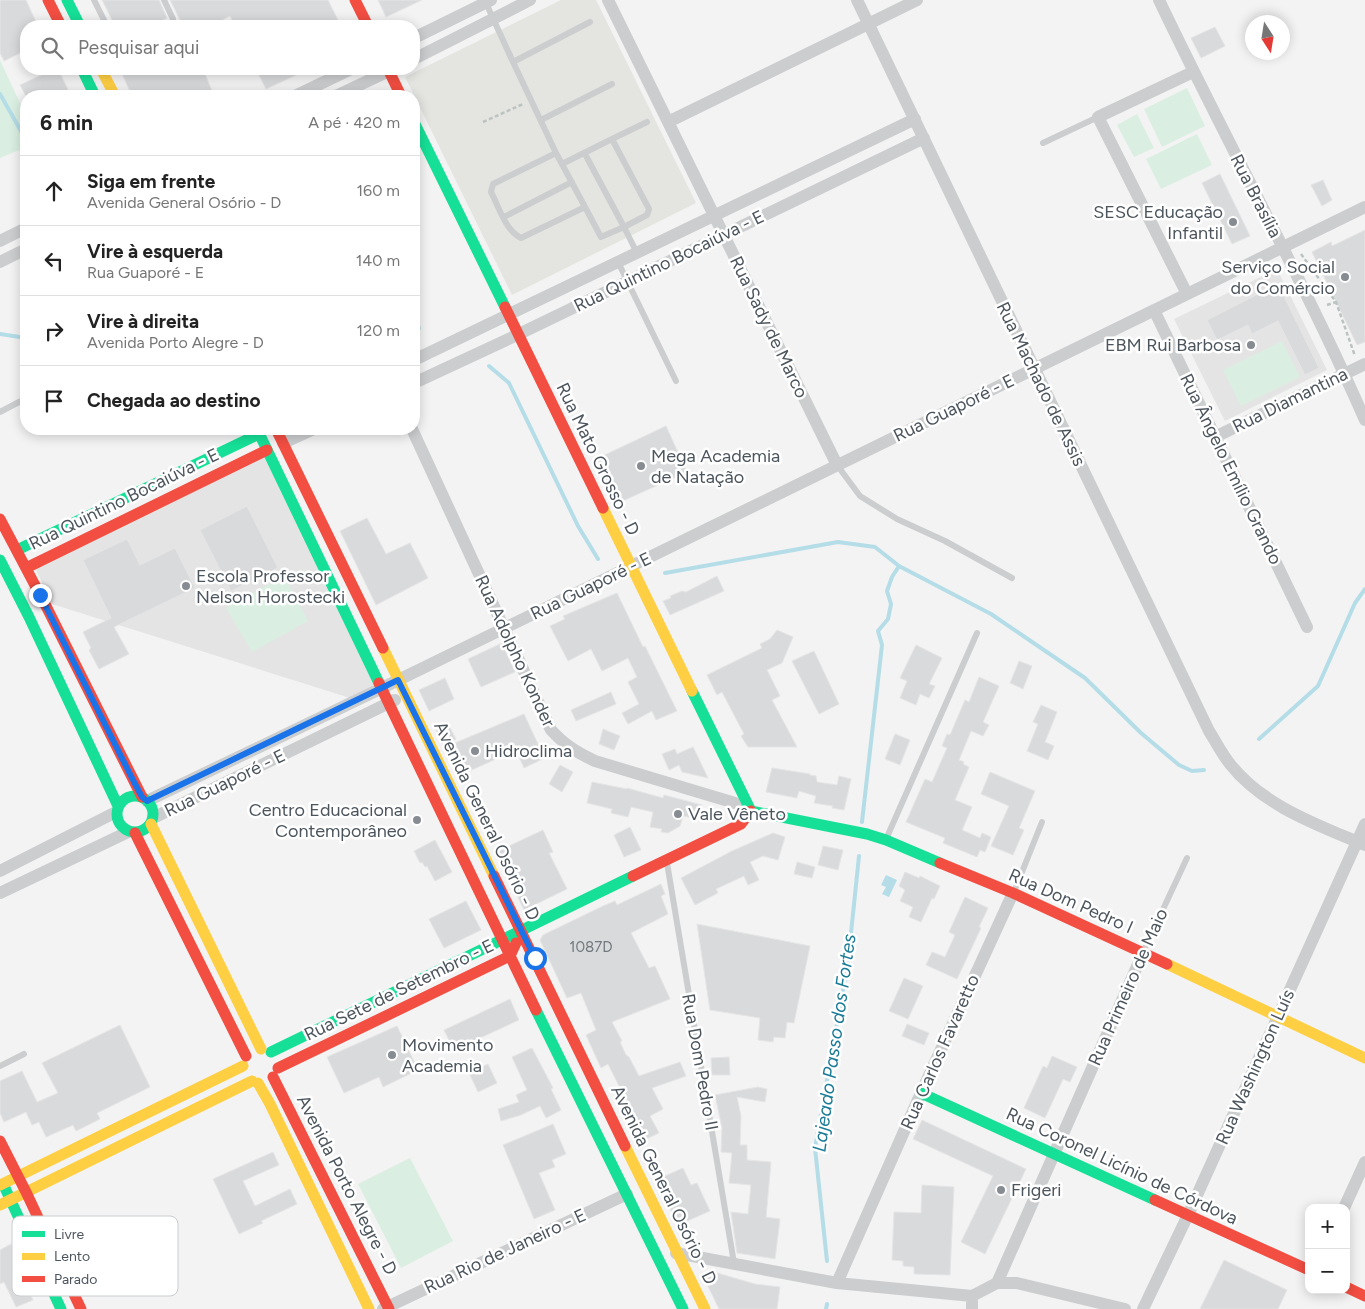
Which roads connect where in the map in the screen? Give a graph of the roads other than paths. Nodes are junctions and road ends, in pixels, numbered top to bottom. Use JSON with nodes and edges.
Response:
{"nodes":[{"id":1,"x":48,"y":0,"type":"edge"},
{"id":2,"x":67,"y":0,"type":"edge"},
{"id":3,"x":94,"y":0,"type":"edge"},
{"id":4,"x":164,"y":0,"type":"edge"},
{"id":5,"x":355,"y":0,"type":"edge"},
{"id":6,"x":530,"y":0,"type":"edge"},
{"id":7,"x":608,"y":0,"type":"edge"},
{"id":8,"x":857,"y":0,"type":"edge"},
{"id":9,"x":917,"y":0,"type":"edge"},
{"id":10,"x":1159,"y":0,"type":"edge"},
{"id":11,"x":488,"y":1,"type":"edge"},
{"id":12,"x":493,"y":18,"type":"junction"},
{"id":13,"x":58,"y":20,"type":"edge"},
{"id":14,"x":77,"y":20,"type":"edge"},
{"id":15,"x":102,"y":20,"type":"edge"},
{"id":16,"x":174,"y":20,"type":"edge"},
{"id":17,"x":365,"y":20,"type":"edge"},
{"id":18,"x":590,"y":22,"type":"dead end"},
{"id":19,"x":869,"y":24,"type":"junction"},
{"id":20,"x":420,"y":35,"type":"edge"},
{"id":21,"x":420,"y":55,"type":"edge"},
{"id":22,"x":513,"y":62,"type":"junction"},
{"id":23,"x":1193,"y":72,"type":"junction"},
{"id":24,"x":85,"y":75,"type":"edge"},
{"id":25,"x":104,"y":75,"type":"edge"},
{"id":26,"x":339,"y":75,"type":"edge"},
{"id":27,"x":378,"y":75,"type":"edge"},
{"id":28,"x":392,"y":75,"type":"edge"},
{"id":29,"x":612,"y":84,"type":"dead end"},
{"id":30,"x":92,"y":90,"type":"edge"},
{"id":31,"x":112,"y":90,"type":"edge"},
{"id":32,"x":307,"y":90,"type":"edge"},
{"id":33,"x":348,"y":90,"type":"edge"},
{"id":34,"x":399,"y":90,"type":"edge"},
{"id":35,"x":1098,"y":117,"type":"junction"},
{"id":36,"x":915,"y":119,"type":"junction"},
{"id":37,"x":541,"y":120,"type":"junction"},
{"id":38,"x":646,"y":122,"type":"dead end"},
{"id":39,"x":668,"y":122,"type":"junction"},
{"id":40,"x":420,"y":134,"type":"edge"},
{"id":41,"x":924,"y":138,"type":"junction"},
{"id":42,"x":612,"y":139,"type":"junction"},
{"id":43,"x":1043,"y":142,"type":"dead end"},
{"id":44,"x":556,"y":152,"type":"junction"},
{"id":45,"x":585,"y":154,"type":"junction"},
{"id":46,"x":562,"y":164,"type":"junction"},
{"id":47,"x":811,"y":169,"type":"junction"},
{"id":48,"x":572,"y":182,"type":"junction"},
{"id":49,"x":820,"y":188,"type":"junction"},
{"id":50,"x":584,"y":206,"type":"junction"},
{"id":51,"x":1365,"y":207,"type":"edge"},
{"id":52,"x":714,"y":216,"type":"junction"},
{"id":53,"x":504,"y":217,"type":"junction"},
{"id":54,"x":624,"y":227,"type":"junction"},
{"id":55,"x":20,"y":231,"type":"edge"},
{"id":56,"x":724,"y":235,"type":"junction"},
{"id":57,"x":0,"y":241,"type":"edge"},
{"id":58,"x":1288,"y":245,"type":"junction"},
{"id":59,"x":20,"y":252,"type":"edge"},
{"id":60,"x":637,"y":253,"type":"junction"},
{"id":61,"x":0,"y":262,"type":"edge"},
{"id":62,"x":618,"y":262,"type":"junction"},
{"id":63,"x":628,"y":282,"type":"junction"},
{"id":64,"x":1187,"y":294,"type":"junction"},
{"id":65,"x":1154,"y":310,"type":"junction"},
{"id":66,"x":508,"y":315,"type":"junction"},
{"id":67,"x":517,"y":335,"type":"junction"},
{"id":68,"x":420,"y":357,"type":"edge"},
{"id":69,"x":1362,"y":365,"type":"edge"},
{"id":70,"x":1033,"y":369,"type":"junction"},
{"id":71,"x":1345,"y":374,"type":"junction"},
{"id":72,"x":420,"y":380,"type":"edge"},
{"id":73,"x":676,"y":381,"type":"dead end"},
{"id":74,"x":20,"y":402,"type":"edge"},
{"id":75,"x":0,"y":412,"type":"edge"},
{"id":76,"x":1365,"y":420,"type":"edge"},
{"id":77,"x":250,"y":435,"type":"edge"},
{"id":78,"x":260,"y":435,"type":"edge"},
{"id":79,"x":279,"y":435,"type":"edge"},
{"id":80,"x":301,"y":435,"type":"edge"},
{"id":81,"x":415,"y":435,"type":"edge"},
{"id":82,"x":1215,"y":437,"type":"junction"},
{"id":83,"x":283,"y":443,"type":"junction"},
{"id":84,"x":267,"y":450,"type":"junction"},
{"id":85,"x":837,"y":466,"type":"junction"},
{"id":86,"x":169,"y":477,"type":"junction"},
{"id":87,"x":178,"y":494,"type":"junction"},
{"id":88,"x":0,"y":519,"type":"edge"},
{"id":89,"x":17,"y":550,"type":"junction"},
{"id":90,"x":0,"y":560,"type":"edge"},
{"id":91,"x":630,"y":566,"type":"junction"},
{"id":92,"x":26,"y":568,"type":"junction"},
{"id":93,"x":4,"y":577,"type":"edge"},
{"id":94,"x":1012,"y":578,"type":"dead end"},
{"id":95,"x":504,"y":628,"type":"junction"},
{"id":96,"x":1307,"y":628,"type":"dead end"},
{"id":97,"x":978,"y":633,"type":"dead end"},
{"id":98,"x":398,"y":680,"type":"junction"},
{"id":99,"x":382,"y":688,"type":"junction"},
{"id":100,"x":406,"y":694,"type":"junction"},
{"id":101,"x":389,"y":703,"type":"junction"},
{"id":102,"x":145,"y":799,"type":"junction"},
{"id":103,"x":117,"y":809,"type":"junction"},
{"id":104,"x":751,"y":811,"type":"junction"},
{"id":105,"x":152,"y":821,"type":"junction"},
{"id":106,"x":1042,"y":822,"type":"dead end"},
{"id":107,"x":1365,"y":824,"type":"edge"},
{"id":108,"x":132,"y":832,"type":"junction"},
{"id":109,"x":886,"y":840,"type":"junction"},
{"id":110,"x":1361,"y":843,"type":"edge"},
{"id":111,"x":1187,"y":858,"type":"dead end"},
{"id":112,"x":666,"y":860,"type":"junction"},
{"id":113,"x":0,"y":871,"type":"edge"},
{"id":114,"x":0,"y":893,"type":"edge"},
{"id":115,"x":1013,"y":893,"type":"junction"},
{"id":116,"x":522,"y":931,"type":"junction"},
{"id":117,"x":502,"y":940,"type":"junction"},
{"id":118,"x":1143,"y":953,"type":"junction"},
{"id":119,"x":510,"y":956,"type":"junction"},
{"id":120,"x":1278,"y":1017,"type":"junction"},
{"id":121,"x":266,"y":1050,"type":"junction"},
{"id":122,"x":24,"y":1054,"type":"dead end"},
{"id":123,"x":1365,"y":1058,"type":"edge"},
{"id":124,"x":245,"y":1061,"type":"junction"},
{"id":125,"x":0,"y":1066,"type":"edge"},
{"id":126,"x":276,"y":1073,"type":"junction"},
{"id":127,"x":255,"y":1082,"type":"junction"},
{"id":128,"x":921,"y":1093,"type":"junction"},
{"id":129,"x":0,"y":1141,"type":"edge"},
{"id":130,"x":1054,"y":1154,"type":"junction"},
{"id":131,"x":1365,"y":1162,"type":"edge"},
{"id":132,"x":18,"y":1176,"type":"junction"},
{"id":133,"x":1,"y":1182,"type":"edge"},
{"id":134,"x":26,"y":1192,"type":"junction"},
{"id":135,"x":627,"y":1194,"type":"junction"},
{"id":136,"x":11,"y":1199,"type":"junction"},
{"id":137,"x":336,"y":1203,"type":"junction"},
{"id":138,"x":0,"y":1204,"type":"edge"},
{"id":139,"x":1346,"y":1204,"type":"edge"},
{"id":140,"x":322,"y":1211,"type":"junction"},
{"id":141,"x":1188,"y":1215,"type":"junction"},
{"id":142,"x":19,"y":1216,"type":"edge"},
{"id":143,"x":37,"y":1216,"type":"edge"},
{"id":144,"x":656,"y":1253,"type":"junction"},
{"id":145,"x":678,"y":1253,"type":"junction"},
{"id":146,"x":734,"y":1263,"type":"junction"},
{"id":147,"x":1305,"y":1268,"type":"edge"},
{"id":148,"x":838,"y":1283,"type":"junction"},
{"id":149,"x":997,"y":1284,"type":"junction"},
{"id":150,"x":1350,"y":1290,"type":"edge"},
{"id":151,"x":55,"y":1296,"type":"edge"},
{"id":152,"x":75,"y":1296,"type":"edge"},
{"id":153,"x":972,"y":1296,"type":"junction"},
{"id":154,"x":1365,"y":1296,"type":"edge"},
{"id":155,"x":387,"y":1308,"type":"edge"},
{"id":156,"x":61,"y":1309,"type":"edge"},
{"id":157,"x":81,"y":1309,"type":"edge"},
{"id":158,"x":369,"y":1309,"type":"edge"},
{"id":159,"x":683,"y":1309,"type":"edge"},
{"id":160,"x":705,"y":1309,"type":"edge"},
{"id":161,"x":972,"y":1309,"type":"edge"},
{"id":162,"x":1125,"y":1309,"type":"edge"},
{"id":163,"x":1143,"y":1309,"type":"edge"}],
"edges":[{"from":1,"to":13,"type":"street"},
{"from":2,"to":14,"type":"street"},
{"from":3,"to":15,"type":"lane"},
{"from":4,"to":16,"type":"lane"},
{"from":5,"to":17,"type":"street"},
{"from":6,"to":12,"type":"street"},
{"from":7,"to":39,"type":"street","name":"Rua Sady de Marco"},
{"from":8,"to":19,"type":"street","name":"Rua Machado de Assis"},
{"from":9,"to":19,"type":"street"},
{"from":10,"to":23,"type":"street","name":"Rua Brasília"},
{"from":11,"to":12,"type":"lane"},
{"from":11,"to":20,"type":"street"},
{"from":12,"to":21,"type":"street"},
{"from":12,"to":22,"type":"lane"},
{"from":18,"to":22,"type":"lane"},
{"from":19,"to":36,"type":"street","name":"Rua Machado de Assis"},
{"from":19,"to":39,"type":"street"},
{"from":22,"to":37,"type":"lane"},
{"from":23,"to":35,"type":"street"},
{"from":23,"to":58,"type":"street","name":"Rua Brasília"},
{"from":24,"to":30,"type":"street"},
{"from":25,"to":31,"type":"street"},
{"from":26,"to":32,"type":"street"},
{"from":27,"to":33,"type":"street"},
{"from":28,"to":34,"type":"street"},
{"from":29,"to":37,"type":"lane"},
{"from":35,"to":43,"type":"lane"},
{"from":35,"to":64,"type":"street"},
{"from":36,"to":41,"type":"street","name":"Rua Machado de Assis"},
{"from":36,"to":47,"type":"street","name":"Rua Quintino Bocaiúva - E"},
{"from":37,"to":44,"type":"lane"},
{"from":38,"to":42,"type":"lane"},
{"from":39,"to":52,"type":"street","name":"Rua Sady de Marco"},
{"from":40,"to":66,"type":"street","name":"Rua Mato Grosso - D"},
{"from":41,"to":49,"type":"street","name":"Rua Quintino Bocaiúva - E"},
{"from":41,"to":70,"type":"street","name":"Rua Machado de Assis"},
{"from":42,"to":45,"type":"lane"},
{"from":42,"to":54,"type":"lane"},
{"from":44,"to":46,"type":"lane"},
{"from":44,"to":53,"type":"lane"},
{"from":45,"to":46,"type":"lane"},
{"from":45,"to":54,"type":"lane"},
{"from":46,"to":48,"type":"lane"},
{"from":47,"to":49,"type":"street"},
{"from":47,"to":52,"type":"street","name":"Rua Quintino Bocaiúva - E"},
{"from":48,"to":50,"type":"lane"},
{"from":48,"to":53,"type":"lane"},
{"from":49,"to":56,"type":"street","name":"Rua Quintino Bocaiúva - E"},
{"from":50,"to":53,"type":"lane"},
{"from":50,"to":54,"type":"lane"},
{"from":51,"to":58,"type":"street","name":"Rua Guaporé - E"},
{"from":52,"to":56,"type":"street","name":"Rua Sady de Marco"},
{"from":52,"to":60,"type":"street","name":"Rua Quintino Bocaiúva - E"},
{"from":54,"to":60,"type":"lane"},
{"from":55,"to":57,"type":"street"},
{"from":56,"to":63,"type":"street","name":"Rua Quintino Bocaiúva - E"},
{"from":56,"to":85,"type":"street","name":"Rua Sady de Marco"},
{"from":58,"to":64,"type":"street","name":"Rua Guaporé - E"},
{"from":58,"to":71,"type":"street","name":"Rua Brasília"},
{"from":59,"to":61,"type":"street"},
{"from":60,"to":62,"type":"street","name":"Rua Quintino Bocaiúva - E"},
{"from":62,"to":63,"type":"lane"},
{"from":62,"to":66,"type":"street","name":"Rua Quintino Bocaiúva - E"},
{"from":63,"to":67,"type":"street","name":"Rua Quintino Bocaiúva - E"},
{"from":63,"to":73,"type":"lane"},
{"from":64,"to":65,"type":"street","name":"Rua Guaporé - E"},
{"from":65,"to":70,"type":"street","name":"Rua Guaporé - E"},
{"from":65,"to":82,"type":"street","name":"Rua Ângelo Emílio Grando"},
{"from":66,"to":67,"type":"street","name":"Rua Mato Grosso - D"},
{"from":66,"to":68,"type":"street","name":"Rua Quintino Bocaiúva - E"},
{"from":67,"to":72,"type":"street","name":"Rua Quintino Bocaiúva - E"},
{"from":67,"to":91,"type":"street","name":"Rua Mato Grosso - D"},
{"from":69,"to":71,"type":"street","name":"Rua Diamantina"},
{"from":70,"to":85,"type":"street","name":"Rua Guaporé - E"},
{"from":70,"to":110,"type":"street","name":"Rua Machado de Assis"},
{"from":71,"to":76,"type":"street","name":"Rua Brasília"},
{"from":71,"to":82,"type":"street","name":"Rua Diamantina"},
{"from":74,"to":75,"type":"lane"},
{"from":77,"to":86,"type":"street","name":"Rua Quintino Bocaiúva - E"},
{"from":78,"to":84,"type":"street","name":"Avenida General Osório - D"},
{"from":79,"to":83,"type":"street","name":"Avenida General Osório - D"},
{"from":80,"to":83,"type":"street"},
{"from":81,"to":95,"type":"street","name":"Rua Adolpho Konder"},
{"from":82,"to":96,"type":"street","name":"Rua Ângelo Emílio Grando"},
{"from":83,"to":98,"type":"street","name":"Avenida General Osório - D"},
{"from":84,"to":87,"type":"street","name":"Rua Quintino Bocaiúva - E"},
{"from":84,"to":99,"type":"street","name":"Avenida General Osório - D"},
{"from":85,"to":91,"type":"street","name":"Rua Guaporé - E"},
{"from":85,"to":94,"type":"lane","name":"Rua Sady de Marco"},
{"from":86,"to":87,"type":"street"},
{"from":86,"to":89,"type":"street","name":"Rua Quintino Bocaiúva - E"},
{"from":87,"to":92,"type":"street","name":"Rua Quintino Bocaiúva - E"},
{"from":88,"to":89,"type":"street"},
{"from":89,"to":92,"type":"street"},
{"from":90,"to":93,"type":"street"},
{"from":91,"to":95,"type":"street","name":"Rua Guaporé - E"},
{"from":91,"to":104,"type":"street","name":"Rua Mato Grosso - D"},
{"from":92,"to":102,"type":"street"},
{"from":93,"to":103,"type":"street"},
{"from":95,"to":98,"type":"street","name":"Rua Guaporé - E"},
{"from":95,"to":104,"type":"street","name":"Rua Adolpho Konder"},
{"from":97,"to":109,"type":"lane"},
{"from":98,"to":99,"type":"street","name":"Rua Guaporé - E"},
{"from":98,"to":100,"type":"street","name":"Avenida General Osório - D"},
{"from":99,"to":101,"type":"street","name":"Avenida General Osório - D"},
{"from":99,"to":102,"type":"street","name":"Rua Guaporé - E"},
{"from":100,"to":101,"type":"street","name":"Rua Guaporé - E"},
{"from":100,"to":116,"type":"street","name":"Avenida General Osório - D"},
{"from":101,"to":105,"type":"street","name":"Rua Guaporé - E"},
{"from":101,"to":117,"type":"street","name":"Avenida General Osório - D"},
{"from":102,"to":103,"type":"street"},
{"from":102,"to":105,"type":"street"},
{"from":103,"to":108,"type":"street"},
{"from":103,"to":113,"type":"street"},
{"from":104,"to":109,"type":"street","name":"Rua Dom Pedro I"},
{"from":104,"to":112,"type":"street","name":"Rua Sete de Setembro - E"},
{"from":105,"to":108,"type":"street"},
{"from":105,"to":121,"type":"street"},
{"from":106,"to":115,"type":"lane","name":"Rua Carlos Favaretto"},
{"from":107,"to":110,"type":"street","name":"Rua Washington Luís"},
{"from":108,"to":114,"type":"street"},
{"from":108,"to":124,"type":"street"},
{"from":109,"to":115,"type":"street","name":"Rua Dom Pedro I"},
{"from":110,"to":120,"type":"street","name":"Rua Washington Luís"},
{"from":111,"to":118,"type":"lane","name":"Rua Primeiro de Maio"},
{"from":112,"to":116,"type":"street","name":"Rua Sete de Setembro - E"},
{"from":112,"to":146,"type":"lane","name":"Rua Dom Pedro II"},
{"from":115,"to":118,"type":"street","name":"Rua Dom Pedro I"},
{"from":115,"to":128,"type":"street","name":"Rua Carlos Favaretto"},
{"from":116,"to":117,"type":"street","name":"Rua Sete de Setembro - E"},
{"from":116,"to":119,"type":"street","name":"Rua Sete de Setembro - E"},
{"from":116,"to":145,"type":"street","name":"Avenida General Osório - D"},
{"from":117,"to":119,"type":"street","name":"Avenida General Osório - D"},
{"from":117,"to":121,"type":"street","name":"Rua Sete de Setembro - E"},
{"from":118,"to":120,"type":"street","name":"Rua Dom Pedro I"},
{"from":118,"to":130,"type":"street","name":"Rua Primeiro de Maio"},
{"from":119,"to":126,"type":"street","name":"Rua Sete de Setembro - E"},
{"from":119,"to":135,"type":"street","name":"Avenida General Osório - D"},
{"from":120,"to":123,"type":"street","name":"Rua Dom Pedro I"},
{"from":120,"to":141,"type":"street","name":"Rua Washington Luís"},
{"from":121,"to":124,"type":"street"},
{"from":121,"to":126,"type":"street"},
{"from":122,"to":125,"type":"lane"},
{"from":124,"to":127,"type":"street"},
{"from":124,"to":132,"type":"street"},
{"from":126,"to":127,"type":"street"},
{"from":126,"to":137,"type":"street","name":"Avenida Porto Alegre - D"},
{"from":127,"to":134,"type":"street"},
{"from":127,"to":140,"type":"street","name":"Avenida Porto Alegre - D"},
{"from":128,"to":130,"type":"street","name":"Rua Coronel Licínio de Córdova"},
{"from":128,"to":148,"type":"street","name":"Rua Carlos Favaretto"},
{"from":129,"to":132,"type":"street"},
{"from":130,"to":141,"type":"street","name":"Rua Coronel Licínio de Córdova"},
{"from":130,"to":149,"type":"street","name":"Rua Primeiro de Maio"},
{"from":131,"to":139,"type":"street"},
{"from":132,"to":133,"type":"street"},
{"from":132,"to":134,"type":"street"},
{"from":133,"to":136,"type":"street"},
{"from":134,"to":136,"type":"street"},
{"from":134,"to":143,"type":"street"},
{"from":135,"to":144,"type":"street","name":"Avenida General Osório - D"},
{"from":135,"to":155,"type":"street","name":"Rua Rio de Janeiro - E"},
{"from":136,"to":138,"type":"street"},
{"from":136,"to":142,"type":"street"},
{"from":137,"to":140,"type":"street"},
{"from":137,"to":155,"type":"street","name":"Avenida Porto Alegre - D"},
{"from":140,"to":158,"type":"street","name":"Avenida Porto Alegre - D"},
{"from":141,"to":147,"type":"street","name":"Rua Coronel Licínio de Córdova"},
{"from":141,"to":163,"type":"street","name":"Rua Washington Luís"},
{"from":144,"to":145,"type":"street"},
{"from":144,"to":159,"type":"street","name":"Avenida General Osório - D"},
{"from":145,"to":146,"type":"street"},
{"from":145,"to":160,"type":"street","name":"Avenida General Osório - D"},
{"from":146,"to":148,"type":"street"},
{"from":148,"to":153,"type":"street"},
{"from":149,"to":153,"type":"street"},
{"from":149,"to":162,"type":"street"},
{"from":150,"to":154,"type":"street"},
{"from":151,"to":156,"type":"street"},
{"from":152,"to":157,"type":"street"},
{"from":153,"to":161,"type":"street"}]}
